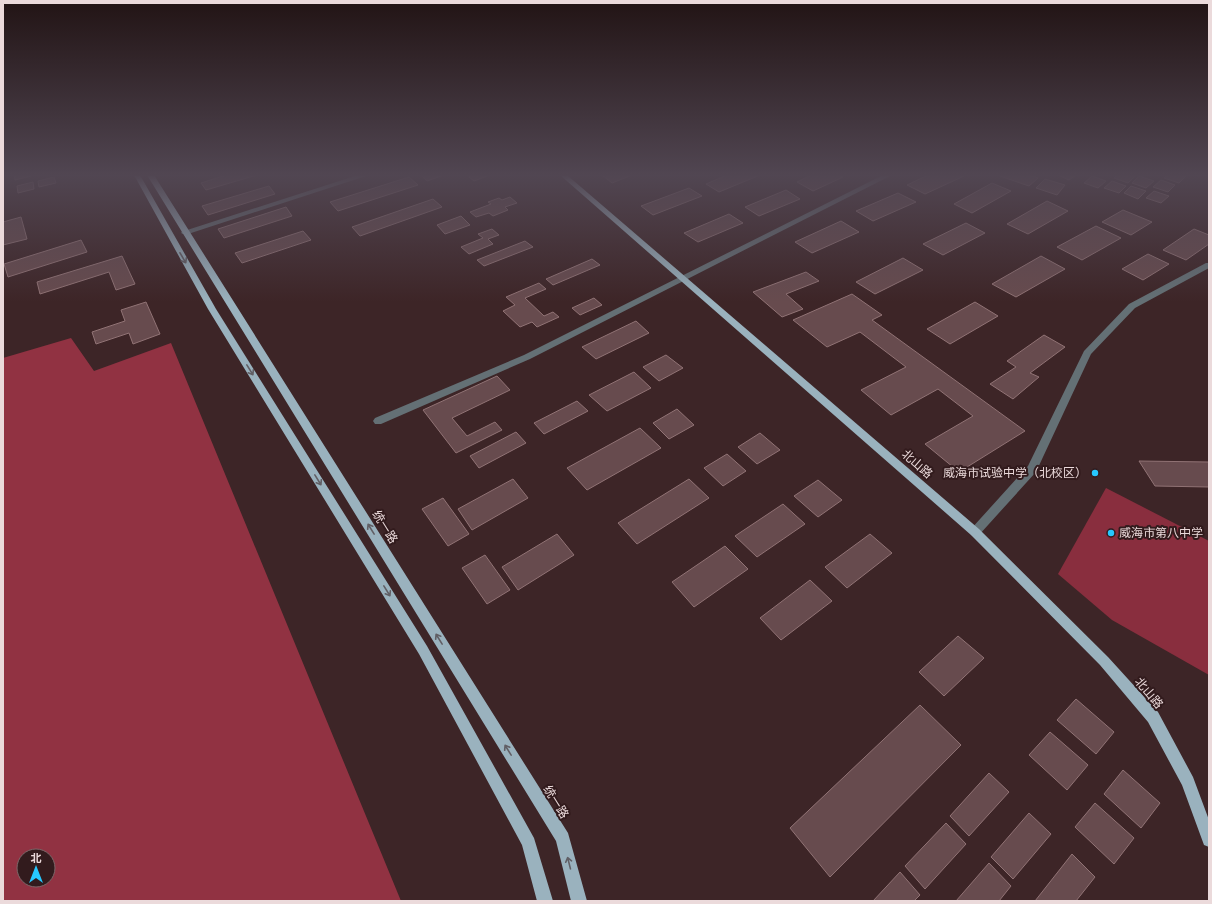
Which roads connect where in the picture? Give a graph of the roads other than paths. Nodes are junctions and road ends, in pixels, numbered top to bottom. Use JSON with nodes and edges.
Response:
{"nodes":[{"id":1,"x":161,"y":217,"type":"edge"},
{"id":2,"x":176,"y":217,"type":"edge"},
{"id":3,"x":232,"y":217,"type":"edge"},
{"id":4,"x":612,"y":217,"type":"edge"},
{"id":5,"x":804,"y":217,"type":"edge"},
{"id":6,"x":185,"y":232,"type":"junction"},
{"id":7,"x":1209,"y":265,"type":"edge"},
{"id":8,"x":682,"y":278,"type":"junction"},
{"id":9,"x":378,"y":421,"type":"dead end"},
{"id":10,"x":975,"y":532,"type":"junction"},
{"id":11,"x":1209,"y":840,"type":"edge"},
{"id":12,"x":545,"y":901,"type":"edge"},
{"id":13,"x":579,"y":901,"type":"edge"}],
"edges":[{"from":1,"to":12,"type":"main road","one_way":true},
{"from":2,"to":6,"type":"main road","name":"统一路"},
{"from":3,"to":6,"type":"street"},
{"from":4,"to":8,"type":"main road","name":"北山路"},
{"from":5,"to":8,"type":"street"},
{"from":13,"to":6,"type":"main road","name":"统一路","one_way":true},
{"from":7,"to":10,"type":"street"},
{"from":8,"to":9,"type":"street"},
{"from":8,"to":10,"type":"main road","name":"北山路"},
{"from":10,"to":11,"type":"main road","name":"北山路"}]}
